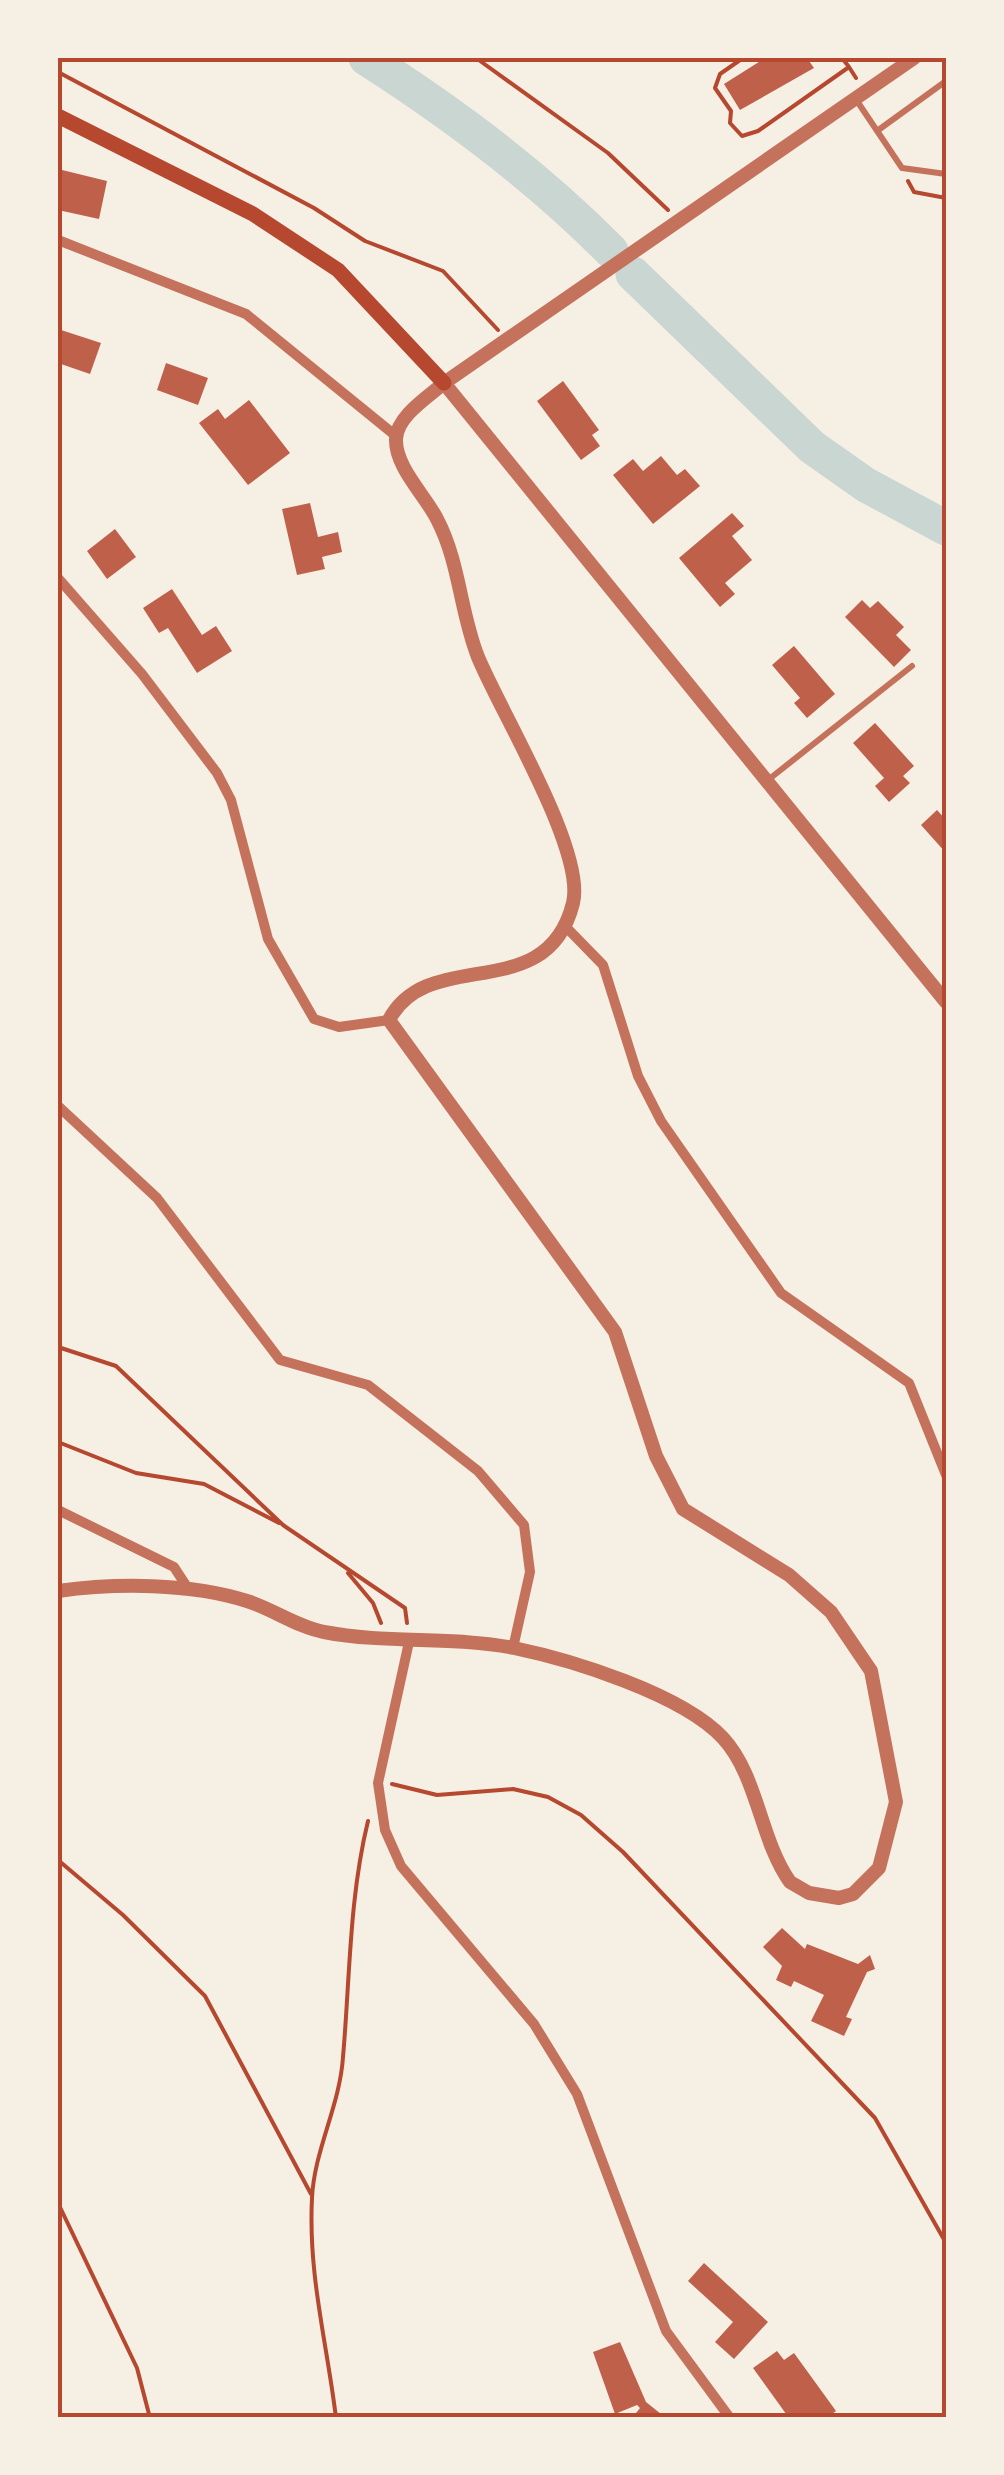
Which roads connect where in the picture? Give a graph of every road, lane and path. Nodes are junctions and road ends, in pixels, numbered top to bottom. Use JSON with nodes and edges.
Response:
{"nodes":[{"id":1,"x":476,"y":58,"type":"edge"},
{"id":2,"x":742,"y":58,"type":"edge"},
{"id":3,"x":842,"y":58,"type":"edge"},
{"id":4,"x":914,"y":58,"type":"edge"},
{"id":5,"x":849,"y":68,"type":"junction"},
{"id":6,"x":58,"y":72,"type":"edge"},
{"id":7,"x":946,"y":81,"type":"edge"},
{"id":8,"x":861,"y":95,"type":"junction"},
{"id":9,"x":58,"y":116,"type":"edge"},
{"id":10,"x":876,"y":130,"type":"junction"},
{"id":11,"x":902,"y":168,"type":"junction"},
{"id":12,"x":946,"y":174,"type":"edge"},
{"id":13,"x":946,"y":198,"type":"edge"},
{"id":14,"x":679,"y":224,"type":"junction"},
{"id":15,"x":58,"y":240,"type":"edge"},
{"id":16,"x":506,"y":340,"type":"junction"},
{"id":17,"x":444,"y":382,"type":"junction"},
{"id":18,"x":396,"y":436,"type":"junction"},
{"id":19,"x":58,"y":578,"type":"edge"},
{"id":20,"x":912,"y":666,"type":"dead end"},
{"id":21,"x":767,"y":780,"type":"junction"},
{"id":22,"x":566,"y":926,"type":"junction"},
{"id":23,"x":946,"y":1002,"type":"edge"},
{"id":24,"x":389,"y":1020,"type":"junction"},
{"id":25,"x":61,"y":1109,"type":"edge"},
{"id":26,"x":58,"y":1347,"type":"edge"},
{"id":27,"x":58,"y":1442,"type":"edge"},
{"id":28,"x":946,"y":1474,"type":"edge"},
{"id":29,"x":58,"y":1510,"type":"edge"},
{"id":30,"x":284,"y":1524,"type":"junction"},
{"id":31,"x":341,"y":1566,"type":"junction"},
{"id":32,"x":58,"y":1591,"type":"edge"},
{"id":33,"x":189,"y":1591,"type":"junction"},
{"id":34,"x":407,"y":1638,"type":"junction"},
{"id":35,"x":381,"y":1640,"type":"junction"},
{"id":36,"x":513,"y":1648,"type":"junction"},
{"id":37,"x":378,"y":1780,"type":"junction"},
{"id":38,"x":370,"y":1814,"type":"dead end"},
{"id":39,"x":58,"y":1860,"type":"edge"},
{"id":40,"x":312,"y":2194,"type":"junction"},
{"id":41,"x":58,"y":2203,"type":"edge"},
{"id":42,"x":946,"y":2243,"type":"edge"},
{"id":43,"x":150,"y":2418,"type":"edge"},
{"id":44,"x":336,"y":2418,"type":"edge"},
{"id":45,"x":730,"y":2418,"type":"edge"}],
"edges":[{"from":1,"to":14,"type":"path"},
{"from":2,"to":5,"type":"path"},
{"from":3,"to":5,"type":"path"},
{"from":4,"to":8,"type":"street"},
{"from":5,"to":8,"type":"path"},
{"from":6,"to":16,"type":"path"},
{"from":7,"to":10,"type":"lane"},
{"from":8,"to":10,"type":"lane"},
{"from":8,"to":14,"type":"street"},
{"from":9,"to":17,"type":"main road"},
{"from":10,"to":11,"type":"lane"},
{"from":11,"to":12,"type":"lane"},
{"from":11,"to":13,"type":"path"},
{"from":14,"to":16,"type":"street"},
{"from":15,"to":18,"type":"street"},
{"from":16,"to":17,"type":"street"},
{"from":17,"to":18,"type":"street"},
{"from":17,"to":21,"type":"street"},
{"from":18,"to":22,"type":"street"},
{"from":19,"to":24,"type":"street"},
{"from":20,"to":21,"type":"lane"},
{"from":21,"to":23,"type":"street"},
{"from":22,"to":24,"type":"street"},
{"from":22,"to":28,"type":"street"},
{"from":24,"to":36,"type":"street"},
{"from":25,"to":36,"type":"street"},
{"from":26,"to":30,"type":"path"},
{"from":27,"to":30,"type":"path"},
{"from":29,"to":33,"type":"street"},
{"from":30,"to":31,"type":"path"},
{"from":31,"to":34,"type":"path"},
{"from":31,"to":35,"type":"path"},
{"from":32,"to":33,"type":"street"},
{"from":33,"to":35,"type":"street"},
{"from":34,"to":35,"type":"street"},
{"from":34,"to":36,"type":"street"},
{"from":34,"to":37,"type":"street"},
{"from":37,"to":42,"type":"path"},
{"from":37,"to":45,"type":"street"},
{"from":38,"to":40,"type":"path"},
{"from":39,"to":40,"type":"path"},
{"from":40,"to":44,"type":"path"},
{"from":41,"to":43,"type":"path"}]}
